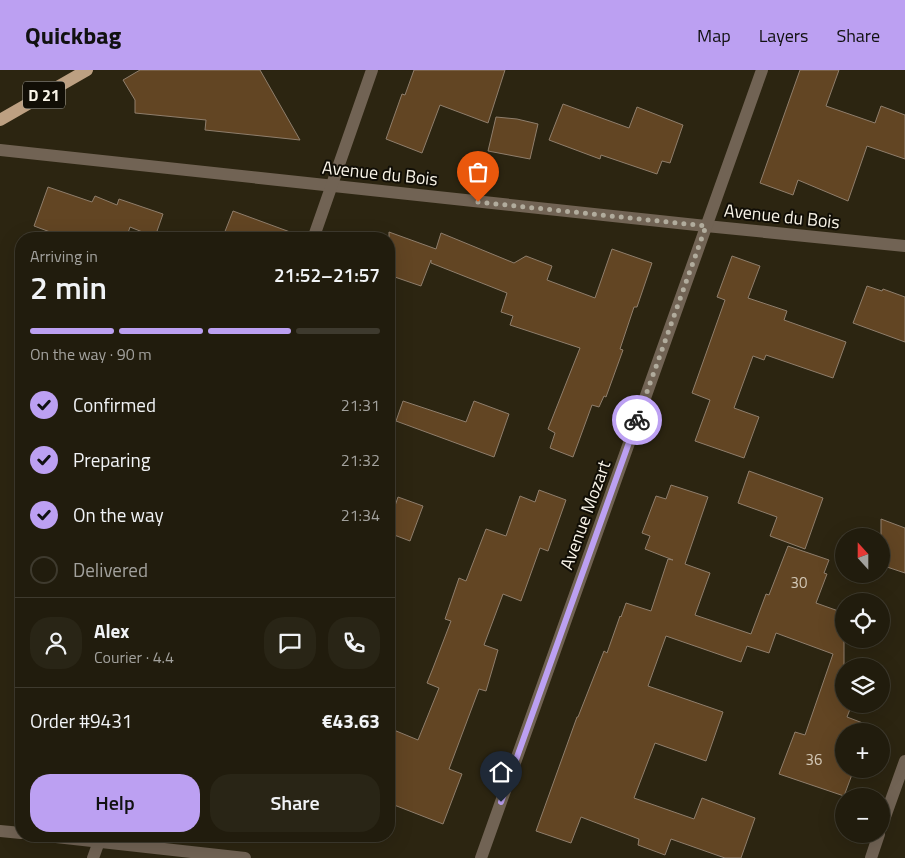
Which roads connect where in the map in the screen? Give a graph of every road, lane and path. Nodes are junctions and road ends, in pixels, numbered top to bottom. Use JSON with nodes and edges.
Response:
{"nodes":[{"id":1,"x":87,"y":70,"type":"edge"},
{"id":2,"x":372,"y":70,"type":"edge"},
{"id":3,"x":762,"y":70,"type":"edge"},
{"id":4,"x":0,"y":120,"type":"edge"},
{"id":5,"x":0,"y":150,"type":"edge"},
{"id":6,"x":332,"y":186,"type":"junction"},
{"id":7,"x":706,"y":226,"type":"junction"},
{"id":8,"x":316,"y":232,"type":"edge"},
{"id":9,"x":905,"y":246,"type":"edge"},
{"id":10,"x":905,"y":761,"type":"edge"},
{"id":11,"x":890,"y":803,"type":"edge"},
{"id":12,"x":0,"y":831,"type":"edge"},
{"id":13,"x":15,"y":832,"type":"edge"},
{"id":14,"x":99,"y":842,"type":"edge"},
{"id":15,"x":123,"y":842,"type":"edge"},
{"id":16,"x":876,"y":843,"type":"edge"},
{"id":17,"x":94,"y":858,"type":"edge"},
{"id":18,"x":245,"y":858,"type":"edge"},
{"id":19,"x":481,"y":858,"type":"edge"},
{"id":20,"x":871,"y":858,"type":"edge"}],
"edges":[{"from":1,"to":4,"type":"main road","number":"D 21"},
{"from":2,"to":6,"type":"street"},
{"from":3,"to":7,"type":"street","name":"Avenue Mozart"},
{"from":5,"to":6,"type":"street","name":"Avenue du Bois"},
{"from":6,"to":7,"type":"street","name":"Avenue du Bois"},
{"from":6,"to":8,"type":"street"},
{"from":7,"to":9,"type":"street","name":"Avenue du Bois"},
{"from":7,"to":19,"type":"street","name":"Avenue Mozart"},
{"from":10,"to":11,"type":"street"},
{"from":12,"to":13,"type":"street"},
{"from":14,"to":17,"type":"street"},
{"from":15,"to":18,"type":"street"},
{"from":16,"to":20,"type":"street"}]}
